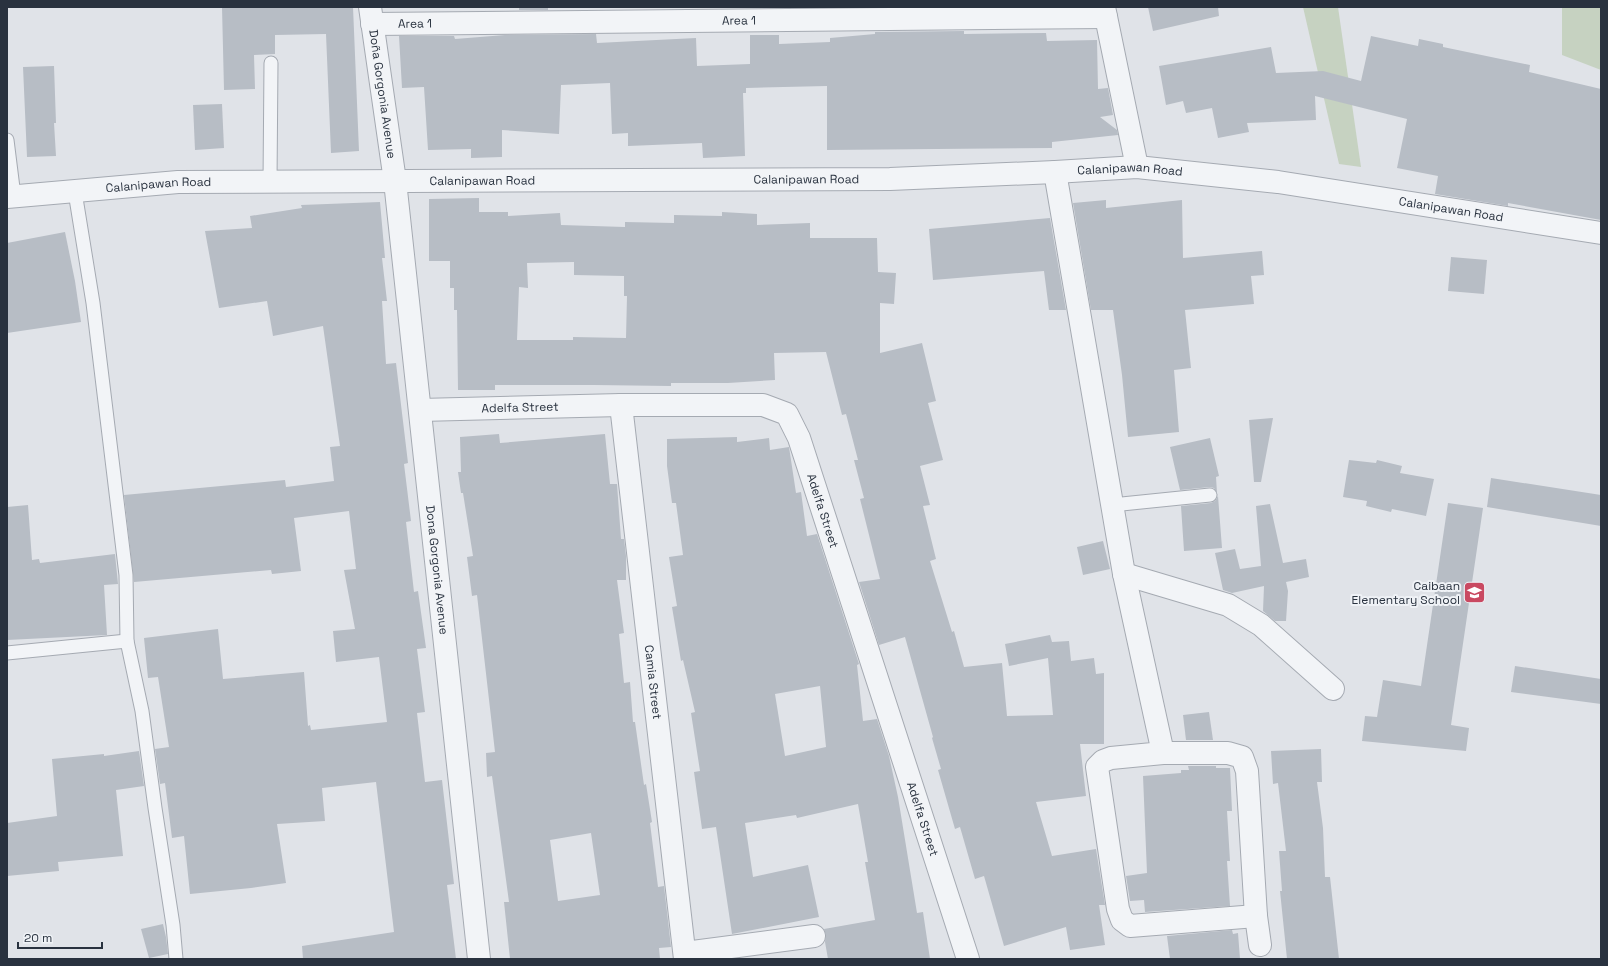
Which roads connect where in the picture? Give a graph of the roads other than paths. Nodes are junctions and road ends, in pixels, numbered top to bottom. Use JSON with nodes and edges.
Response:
{"nodes":[{"id":1,"x":1105,"y":12,"type":"edge"},
{"id":2,"x":371,"y":15,"type":"edge"},
{"id":3,"x":271,"y":63,"type":"dead end"},
{"id":4,"x":7,"y":140,"type":"edge"},
{"id":5,"x":1137,"y":167,"type":"junction"},
{"id":6,"x":1055,"y":172,"type":"junction"},
{"id":7,"x":395,"y":181,"type":"junction"},
{"id":8,"x":270,"y":182,"type":"junction"},
{"id":9,"x":75,"y":192,"type":"junction"},
{"id":10,"x":10,"y":196,"type":"edge"},
{"id":11,"x":1601,"y":233,"type":"edge"},
{"id":12,"x":621,"y":405,"type":"junction"},
{"id":13,"x":420,"y":410,"type":"junction"},
{"id":14,"x":1210,"y":495,"type":"dead end"},
{"id":15,"x":1112,"y":505,"type":"junction"},
{"id":16,"x":1124,"y":574,"type":"junction"},
{"id":17,"x":128,"y":641,"type":"junction"},
{"id":18,"x":7,"y":653,"type":"edge"},
{"id":19,"x":1333,"y":689,"type":"dead end"},
{"id":20,"x":1163,"y":753,"type":"junction"},
{"id":21,"x":1256,"y":916,"type":"junction"},
{"id":22,"x":814,"y":936,"type":"dead end"},
{"id":23,"x":1260,"y":945,"type":"dead end"},
{"id":24,"x":685,"y":956,"type":"edge"},
{"id":25,"x":176,"y":959,"type":"edge"},
{"id":26,"x":479,"y":959,"type":"edge"},
{"id":27,"x":968,"y":959,"type":"edge"}],
"edges":[{"from":1,"to":2,"type":"street","name":"Area 1"},
{"from":1,"to":5,"type":"street"},
{"from":2,"to":7,"type":"street","name":"Doña Gorgonia Avenue"},
{"from":3,"to":8,"type":"lane"},
{"from":4,"to":10,"type":"lane"},
{"from":5,"to":6,"type":"street","name":"Calanipawan Road"},
{"from":5,"to":11,"type":"street","name":"Calanipawan Road"},
{"from":6,"to":7,"type":"street","name":"Calanipawan Road"},
{"from":6,"to":15,"type":"street"},
{"from":7,"to":8,"type":"street","name":"Calanipawan Road"},
{"from":7,"to":13,"type":"street","name":"Dona Gorgonia Avenue"},
{"from":8,"to":9,"type":"street","name":"Calanipawan Road"},
{"from":9,"to":10,"type":"street","name":"Calanipawan Road"},
{"from":9,"to":17,"type":"lane"},
{"from":12,"to":13,"type":"street","name":"Adelfa Street"},
{"from":12,"to":24,"type":"street","name":"Camia Street"},
{"from":12,"to":27,"type":"street","name":"Adelfa Street"},
{"from":13,"to":26,"type":"street","name":"Dona Gorgonia Avenue"},
{"from":14,"to":15,"type":"lane"},
{"from":15,"to":16,"type":"street"},
{"from":16,"to":19,"type":"street"},
{"from":16,"to":20,"type":"street"},
{"from":17,"to":18,"type":"lane"},
{"from":17,"to":25,"type":"lane"},
{"from":20,"to":21,"type":"street"},
{"from":20,"to":21,"type":"street"},
{"from":21,"to":23,"type":"street"},
{"from":22,"to":24,"type":"street"}]}
